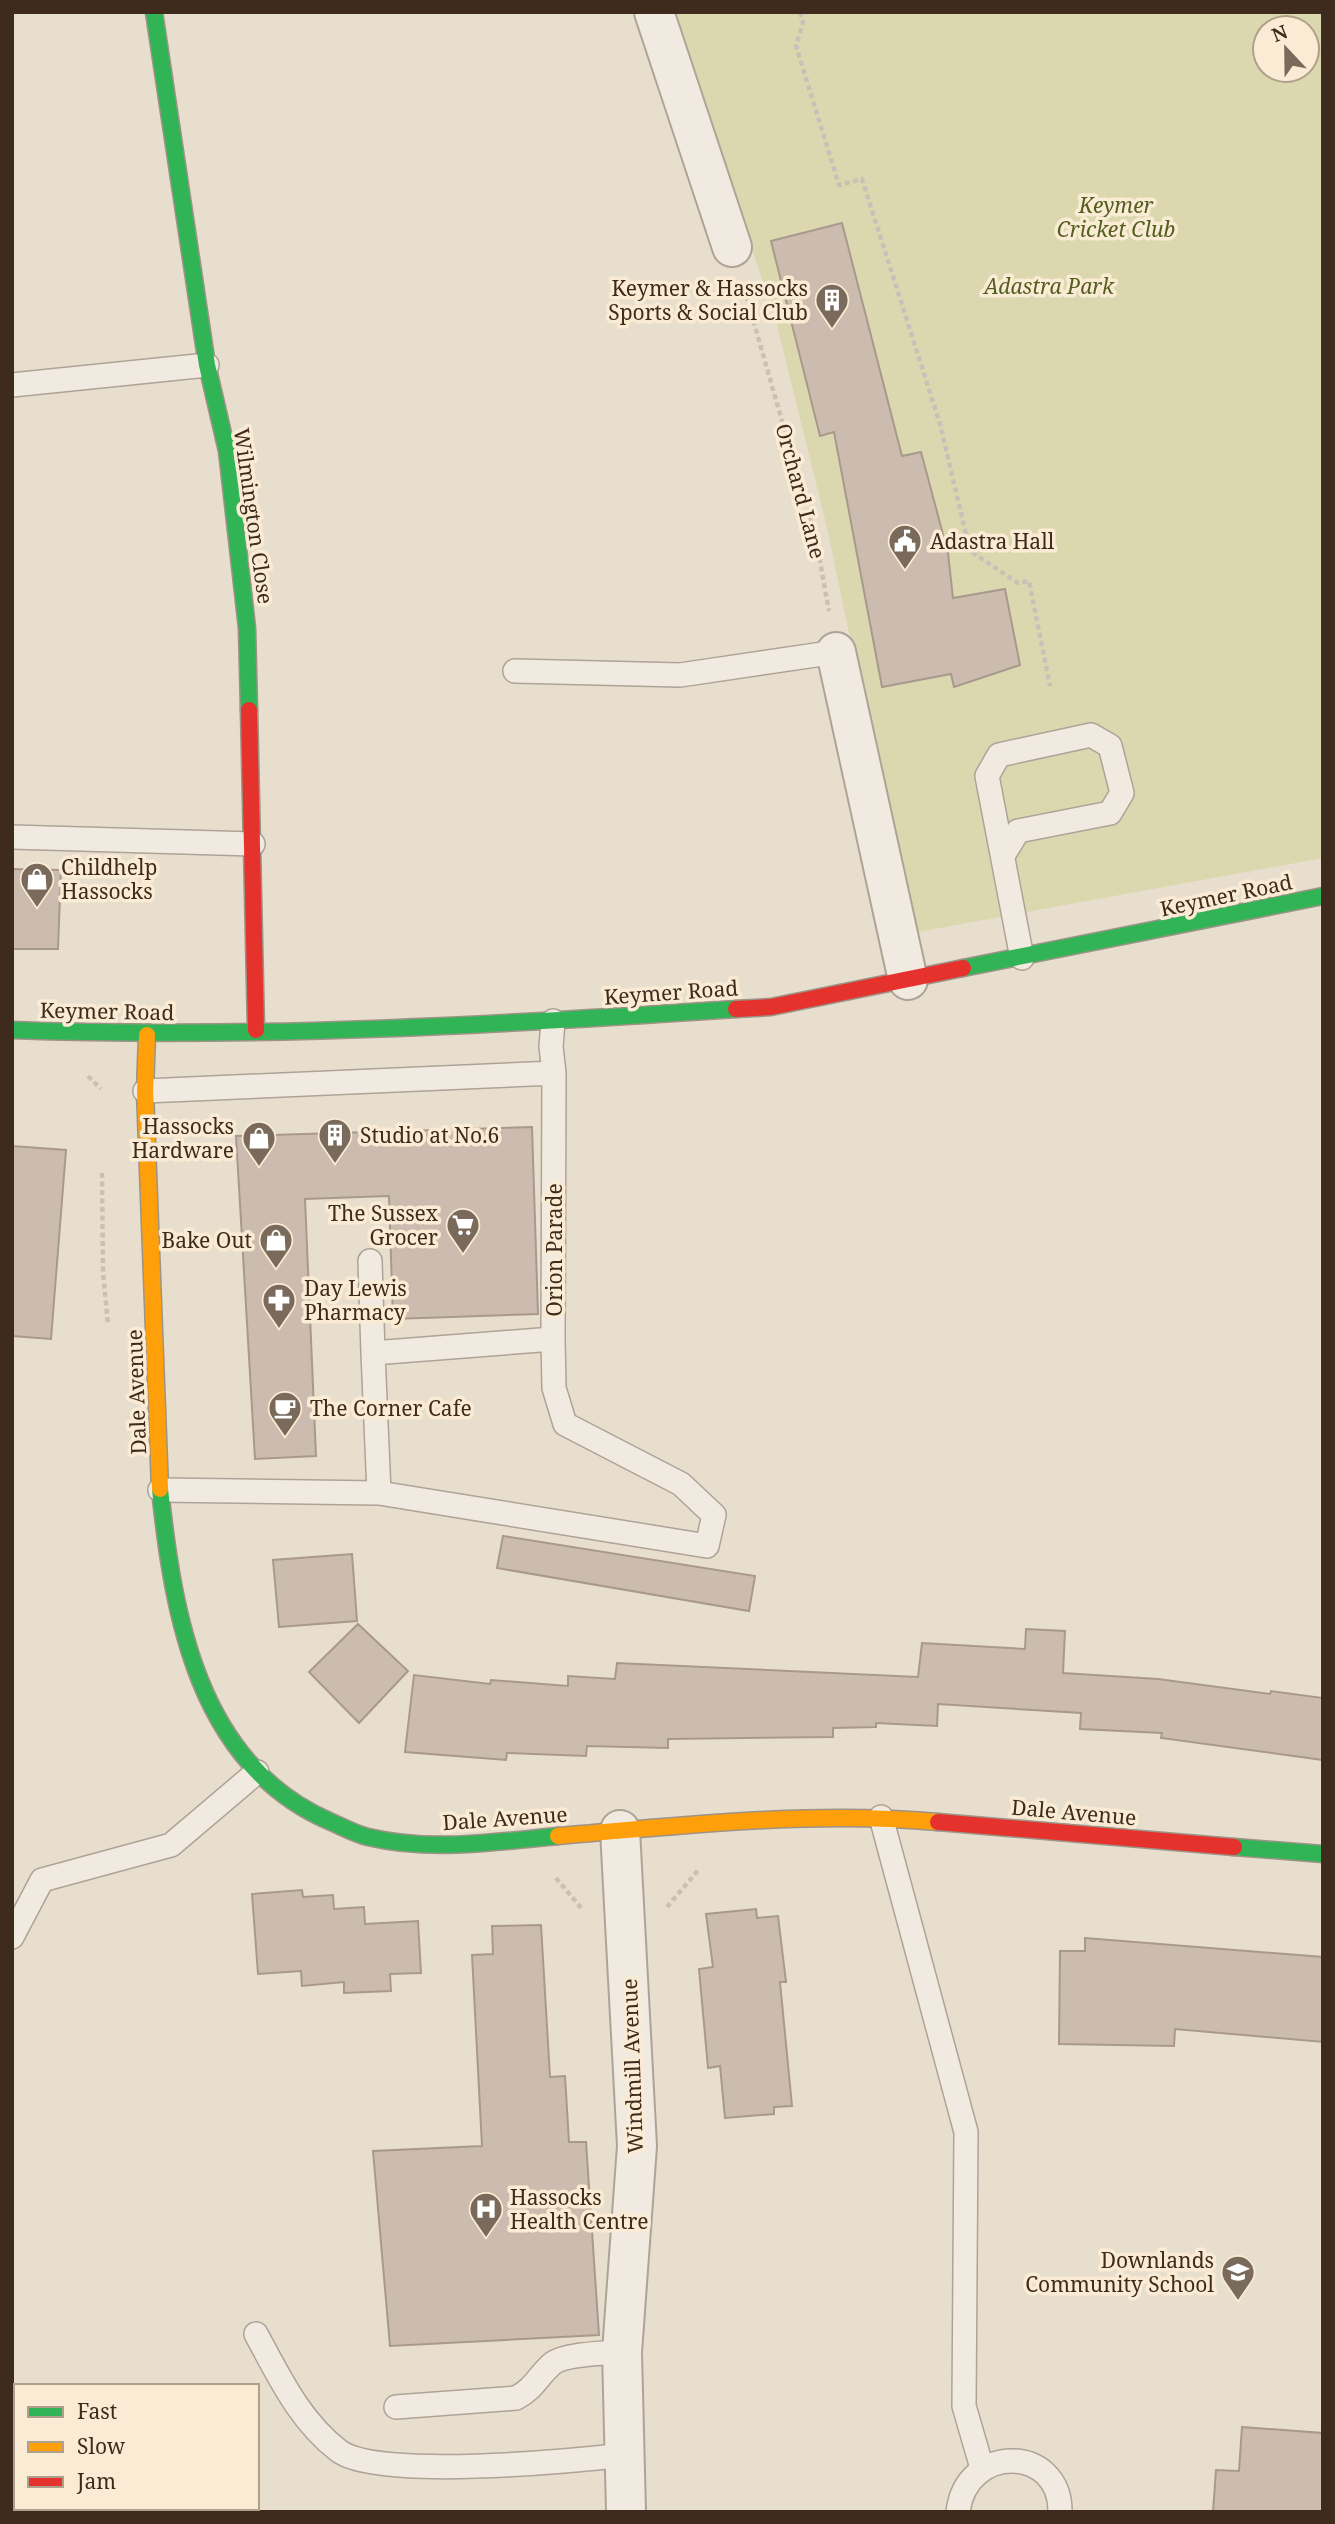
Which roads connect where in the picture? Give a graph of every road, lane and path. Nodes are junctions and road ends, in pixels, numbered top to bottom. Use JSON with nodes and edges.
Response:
{"nodes":[{"id":1,"x":154,"y":12,"type":"edge"},
{"id":2,"x":654,"y":12,"type":"edge"},
{"id":3,"x":800,"y":12,"type":"edge"},
{"id":4,"x":732,"y":247,"type":"joint"},
{"id":5,"x":206,"y":366,"type":"junction"},
{"id":6,"x":12,"y":385,"type":"edge"},
{"id":7,"x":836,"y":652,"type":"junction"},
{"id":8,"x":515,"y":671,"type":"dead end"},
{"id":9,"x":1050,"y":686,"type":"dead end"},
{"id":10,"x":12,"y":837,"type":"edge"},
{"id":11,"x":253,"y":844,"type":"junction"},
{"id":12,"x":1004,"y":854,"type":"junction"},
{"id":13,"x":1323,"y":896,"type":"edge"},
{"id":14,"x":1022,"y":958,"type":"junction"},
{"id":15,"x":908,"y":980,"type":"junction"},
{"id":16,"x":554,"y":1021,"type":"junction"},
{"id":17,"x":12,"y":1030,"type":"edge"},
{"id":18,"x":256,"y":1030,"type":"junction"},
{"id":19,"x":147,"y":1035,"type":"junction"},
{"id":20,"x":82,"y":1070,"type":"dead end"},
{"id":21,"x":554,"y":1073,"type":"junction"},
{"id":22,"x":145,"y":1091,"type":"junction"},
{"id":23,"x":107,"y":1095,"type":"dead end"},
{"id":24,"x":103,"y":1164,"type":"dead end"},
{"id":25,"x":370,"y":1261,"type":"dead end"},
{"id":26,"x":108,"y":1327,"type":"dead end"},
{"id":27,"x":553,"y":1339,"type":"junction"},
{"id":28,"x":373,"y":1353,"type":"junction"},
{"id":29,"x":160,"y":1490,"type":"junction"},
{"id":30,"x":379,"y":1493,"type":"junction"},
{"id":31,"x":257,"y":1772,"type":"junction"},
{"id":32,"x":881,"y":1817,"type":"junction"},
{"id":33,"x":620,"y":1830,"type":"junction"},
{"id":34,"x":1323,"y":1854,"type":"edge"},
{"id":35,"x":705,"y":1863,"type":"dead end"},
{"id":36,"x":547,"y":1868,"type":"dead end"},
{"id":37,"x":626,"y":1924,"type":"junction"},
{"id":38,"x":12,"y":1937,"type":"edge"},
{"id":39,"x":256,"y":2334,"type":"dead end"},
{"id":40,"x":622,"y":2352,"type":"junction"},
{"id":41,"x":396,"y":2407,"type":"dead end"},
{"id":42,"x":625,"y":2455,"type":"junction"},
{"id":43,"x":982,"y":2468,"type":"junction"},
{"id":44,"x":626,"y":2512,"type":"edge"},
{"id":45,"x":958,"y":2512,"type":"edge"},
{"id":46,"x":1060,"y":2512,"type":"edge"}],
"edges":[{"from":1,"to":5,"type":"street","name":"Wilmington Close"},
{"from":2,"to":4,"type":"street"},
{"from":3,"to":9,"type":"path"},
{"from":4,"to":7,"type":"path","name":"Orchard Lane"},
{"from":5,"to":6,"type":"lane"},
{"from":5,"to":11,"type":"street","name":"Wilmington Close"},
{"from":7,"to":8,"type":"lane"},
{"from":7,"to":15,"type":"street"},
{"from":10,"to":11,"type":"lane"},
{"from":11,"to":18,"type":"street","name":"Wilmington Close"},
{"from":12,"to":12,"type":"lane"},
{"from":12,"to":14,"type":"lane"},
{"from":13,"to":14,"type":"street","name":"Keymer Road"},
{"from":14,"to":15,"type":"street","name":"Keymer Road"},
{"from":15,"to":16,"type":"street","name":"Keymer Road"},
{"from":16,"to":18,"type":"street","name":"Keymer Road"},
{"from":16,"to":21,"type":"lane","name":"Orion Parade"},
{"from":17,"to":19,"type":"street","name":"Keymer Road"},
{"from":18,"to":19,"type":"street","name":"Keymer Road"},
{"from":19,"to":22,"type":"street","name":"Dale Avenue"},
{"from":20,"to":23,"type":"path"},
{"from":21,"to":22,"type":"lane"},
{"from":21,"to":27,"type":"lane","name":"Orion Parade"},
{"from":22,"to":29,"type":"street","name":"Dale Avenue"},
{"from":24,"to":26,"type":"path"},
{"from":25,"to":28,"type":"lane"},
{"from":27,"to":28,"type":"lane","name":"Orion Parade"},
{"from":27,"to":30,"type":"lane"},
{"from":28,"to":30,"type":"lane"},
{"from":29,"to":30,"type":"lane"},
{"from":29,"to":31,"type":"street","name":"Dale Avenue"},
{"from":31,"to":33,"type":"street","name":"Dale Avenue"},
{"from":31,"to":38,"type":"lane"},
{"from":32,"to":33,"type":"street","name":"Dale Avenue"},
{"from":32,"to":34,"type":"street","name":"Dale Avenue"},
{"from":32,"to":43,"type":"lane"},
{"from":33,"to":37,"type":"street","name":"Windmill Avenue"},
{"from":35,"to":37,"type":"path"},
{"from":36,"to":37,"type":"path"},
{"from":37,"to":40,"type":"street","name":"Windmill Avenue"},
{"from":39,"to":42,"type":"lane"},
{"from":40,"to":41,"type":"lane"},
{"from":40,"to":42,"type":"street","name":"Windmill Avenue"},
{"from":42,"to":44,"type":"street","name":"Windmill Avenue"},
{"from":43,"to":45,"type":"lane"},
{"from":43,"to":46,"type":"lane"}]}
